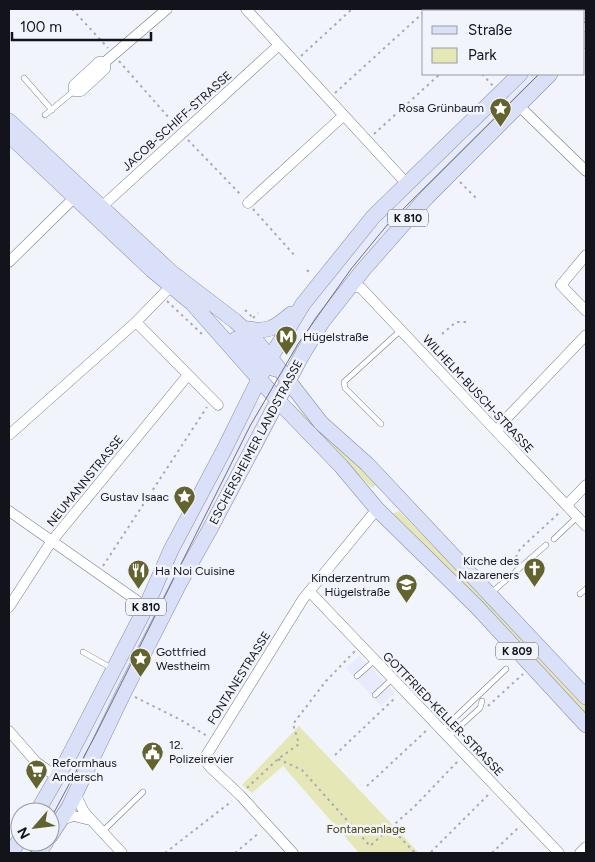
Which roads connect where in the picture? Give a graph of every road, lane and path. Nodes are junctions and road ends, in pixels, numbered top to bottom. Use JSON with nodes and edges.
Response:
{"nodes":[{"id":1,"x":72,"y":9,"type":"edge"},
{"id":2,"x":167,"y":9,"type":"edge"},
{"id":3,"x":246,"y":9,"type":"edge"},
{"id":4,"x":352,"y":9,"type":"edge"},
{"id":5,"x":422,"y":12,"type":"edge"},
{"id":6,"x":279,"y":45,"type":"junction"},
{"id":7,"x":114,"y":55,"type":"junction"},
{"id":8,"x":294,"y":62,"type":"junction"},
{"id":9,"x":439,"y":75,"type":"edge"},
{"id":10,"x":483,"y":75,"type":"edge"},
{"id":11,"x":519,"y":75,"type":"edge"},
{"id":12,"x":549,"y":75,"type":"edge"},
{"id":13,"x":24,"y":78,"type":"dead end"},
{"id":14,"x":494,"y":88,"type":"dead end"},
{"id":15,"x":74,"y":90,"type":"joint"},
{"id":16,"x":328,"y":99,"type":"junction"},
{"id":17,"x":518,"y":105,"type":"junction"},
{"id":18,"x":52,"y":110,"type":"junction"},
{"id":19,"x":45,"y":115,"type":"dead end"},
{"id":20,"x":343,"y":116,"type":"junction"},
{"id":21,"x":9,"y":121,"type":"edge"},
{"id":22,"x":182,"y":133,"type":"junction"},
{"id":23,"x":9,"y":134,"type":"edge"},
{"id":24,"x":367,"y":141,"type":"junction"},
{"id":25,"x":202,"y":155,"type":"dead end"},
{"id":26,"x":586,"y":172,"type":"edge"},
{"id":27,"x":457,"y":178,"type":"dead end"},
{"id":28,"x":407,"y":184,"type":"junction"},
{"id":29,"x":74,"y":198,"type":"junction"},
{"id":30,"x":476,"y":198,"type":"dead end"},
{"id":31,"x":248,"y":202,"type":"dead end"},
{"id":32,"x":97,"y":211,"type":"junction"},
{"id":33,"x":293,"y":254,"type":"dead end"},
{"id":34,"x":586,"y":255,"type":"edge"},
{"id":35,"x":296,"y":257,"type":"dead end"},
{"id":36,"x":9,"y":262,"type":"edge"},
{"id":37,"x":307,"y":270,"type":"dead end"},
{"id":38,"x":311,"y":274,"type":"dead end"},
{"id":39,"x":350,"y":286,"type":"junction"},
{"id":40,"x":166,"y":291,"type":"junction"},
{"id":41,"x":303,"y":304,"type":"junction"},
{"id":42,"x":245,"y":310,"type":"dead end"},
{"id":43,"x":586,"y":310,"type":"edge"},
{"id":44,"x":258,"y":313,"type":"dead end"},
{"id":45,"x":136,"y":322,"type":"junction"},
{"id":46,"x":469,"y":322,"type":"dead end"},
{"id":47,"x":251,"y":323,"type":"junction"},
{"id":48,"x":402,"y":330,"type":"junction"},
{"id":49,"x":442,"y":334,"type":"dead end"},
{"id":50,"x":586,"y":335,"type":"edge"},
{"id":51,"x":209,"y":341,"type":"dead end"},
{"id":52,"x":265,"y":367,"type":"junction"},
{"id":53,"x":188,"y":375,"type":"junction"},
{"id":54,"x":284,"y":375,"type":"junction"},
{"id":55,"x":277,"y":396,"type":"junction"},
{"id":56,"x":249,"y":399,"type":"junction"},
{"id":57,"x":215,"y":402,"type":"joint"},
{"id":58,"x":321,"y":422,"type":"junction"},
{"id":59,"x":381,"y":424,"type":"dead end"},
{"id":60,"x":497,"y":432,"type":"junction"},
{"id":61,"x":9,"y":435,"type":"edge"},
{"id":62,"x":383,"y":482,"type":"junction"},
{"id":63,"x":586,"y":485,"type":"edge"},
{"id":64,"x":362,"y":490,"type":"junction"},
{"id":65,"x":567,"y":505,"type":"junction"},
{"id":66,"x":377,"y":509,"type":"junction"},
{"id":67,"x":408,"y":510,"type":"junction"},
{"id":68,"x":9,"y":511,"type":"edge"},
{"id":69,"x":578,"y":517,"type":"junction"},
{"id":70,"x":586,"y":526,"type":"edge"},
{"id":71,"x":554,"y":539,"type":"dead end"},
{"id":72,"x":52,"y":542,"type":"junction"},
{"id":73,"x":546,"y":545,"type":"dead end"},
{"id":74,"x":510,"y":569,"type":"dead end"},
{"id":75,"x":97,"y":574,"type":"junction"},
{"id":76,"x":586,"y":589,"type":"edge"},
{"id":77,"x":310,"y":592,"type":"junction"},
{"id":78,"x":580,"y":594,"type":"dead end"},
{"id":79,"x":490,"y":595,"type":"junction"},
{"id":80,"x":146,"y":607,"type":"junction"},
{"id":81,"x":9,"y":608,"type":"edge"},
{"id":82,"x":83,"y":652,"type":"dead end"},
{"id":83,"x":350,"y":657,"type":"dead end"},
{"id":84,"x":375,"y":660,"type":"junction"},
{"id":85,"x":113,"y":669,"type":"junction"},
{"id":86,"x":506,"y":669,"type":"dead end"},
{"id":87,"x":358,"y":676,"type":"dead end"},
{"id":88,"x":393,"y":678,"type":"junction"},
{"id":89,"x":403,"y":690,"type":"junction"},
{"id":90,"x":130,"y":695,"type":"dead end"},
{"id":91,"x":375,"y":695,"type":"dead end"},
{"id":92,"x":586,"y":697,"type":"edge"},
{"id":93,"x":482,"y":701,"type":"dead end"},
{"id":94,"x":586,"y":725,"type":"edge"},
{"id":95,"x":442,"y":730,"type":"junction"},
{"id":96,"x":9,"y":731,"type":"edge"},
{"id":97,"x":215,"y":741,"type":"junction"},
{"id":98,"x":464,"y":754,"type":"junction"},
{"id":99,"x":335,"y":755,"type":"dead end"},
{"id":100,"x":278,"y":759,"type":"junction"},
{"id":101,"x":57,"y":777,"type":"junction"},
{"id":102,"x":367,"y":786,"type":"dead end"},
{"id":103,"x":496,"y":787,"type":"junction"},
{"id":104,"x":143,"y":792,"type":"dead end"},
{"id":105,"x":75,"y":793,"type":"junction"},
{"id":106,"x":240,"y":795,"type":"junction"},
{"id":107,"x":43,"y":802,"type":"edge"},
{"id":108,"x":526,"y":819,"type":"junction"},
{"id":109,"x":60,"y":820,"type":"joint"},
{"id":110,"x":90,"y":820,"type":"junction"},
{"id":111,"x":267,"y":825,"type":"junction"},
{"id":112,"x":390,"y":827,"type":"junction"},
{"id":113,"x":102,"y":832,"type":"junction"},
{"id":114,"x":586,"y":847,"type":"edge"},
{"id":115,"x":431,"y":852,"type":"edge"},
{"id":116,"x":122,"y":853,"type":"edge"},
{"id":117,"x":166,"y":853,"type":"edge"},
{"id":118,"x":235,"y":853,"type":"edge"},
{"id":119,"x":293,"y":853,"type":"edge"},
{"id":120,"x":415,"y":853,"type":"edge"},
{"id":121,"x":492,"y":853,"type":"edge"},
{"id":122,"x":559,"y":853,"type":"edge"},
{"id":123,"x":580,"y":853,"type":"edge"}],
"edges":[{"from":1,"to":7,"type":"path"},
{"from":2,"to":7,"type":"street"},
{"from":3,"to":6,"type":"street"},
{"from":4,"to":8,"type":"path"},
{"from":5,"to":16,"type":"path"},
{"from":6,"to":8,"type":"street"},
{"from":6,"to":22,"type":"street","name":"JACOB-SCHIFF-STRASSE"},
{"from":7,"to":15,"type":"street"},
{"from":7,"to":22,"type":"path"},
{"from":8,"to":16,"type":"street"},
{"from":9,"to":24,"type":"path"},
{"from":10,"to":14,"type":"path"},
{"from":11,"to":28,"type":"main road","name":"ESCHERSHEIMER LANDSTRASSE","number":"K 810"},
{"from":12,"to":17,"type":"main road","name":"ESCHERSHEIMER LANDSTRASSE","number":"K 810"},
{"from":13,"to":18,"type":"lane"},
{"from":15,"to":18,"type":"lane"},
{"from":16,"to":20,"type":"street"},
{"from":17,"to":26,"type":"street"},
{"from":17,"to":39,"type":"main road","name":"ESCHERSHEIMER LANDSTRASSE","number":"K 810"},
{"from":18,"to":19,"type":"lane"},
{"from":20,"to":24,"type":"street"},
{"from":20,"to":31,"type":"street"},
{"from":21,"to":32,"type":"main road"},
{"from":22,"to":25,"type":"path"},
{"from":22,"to":32,"type":"street","name":"JACOB-SCHIFF-STRASSE"},
{"from":23,"to":29,"type":"main road"},
{"from":24,"to":28,"type":"street"},
{"from":27,"to":30,"type":"path"},
{"from":28,"to":41,"type":"main road","name":"ESCHERSHEIMER LANDSTRASSE","number":"K 810"},
{"from":29,"to":32,"type":"main road"},
{"from":29,"to":36,"type":"street"},
{"from":32,"to":40,"type":"main road"},
{"from":32,"to":47,"type":"main road"},
{"from":33,"to":35,"type":"path"},
{"from":34,"to":43,"type":"street"},
{"from":37,"to":38,"type":"path"},
{"from":39,"to":48,"type":"street","name":"WILHELM-BUSCH-STRASSE"},
{"from":39,"to":54,"type":"main road","name":"ESCHERSHEIMER LANDSTRASSE","number":"K 810"},
{"from":40,"to":45,"type":"street"},
{"from":40,"to":51,"type":"path"},
{"from":40,"to":52,"type":"main road"},
{"from":41,"to":47,"type":"main road"},
{"from":41,"to":52,"type":"main road","name":"ESCHERSHEIMER LANDSTRASSE","number":"K 810"},
{"from":42,"to":47,"type":"path"},
{"from":44,"to":47,"type":"path"},
{"from":45,"to":53,"type":"street"},
{"from":45,"to":61,"type":"street"},
{"from":46,"to":49,"type":"path"},
{"from":47,"to":52,"type":"main road"},
{"from":48,"to":59,"type":"lane"},
{"from":48,"to":60,"type":"street","name":"WILHELM-BUSCH-STRASSE"},
{"from":50,"to":60,"type":"street"},
{"from":52,"to":54,"type":"main road","number":"K 809"},
{"from":52,"to":55,"type":"main road","number":"K 809"},
{"from":52,"to":56,"type":"main road","name":"ESCHERSHEIMER LANDSTRASSE","number":"K 810"},
{"from":53,"to":57,"type":"street"},
{"from":53,"to":72,"type":"street","name":"NEUMANNSTRASSE"},
{"from":54,"to":55,"type":"main road","name":"ESCHERSHEIMER LANDSTRASSE","number":"K 810"},
{"from":54,"to":58,"type":"main road","number":"K 809"},
{"from":55,"to":56,"type":"main road"},
{"from":55,"to":58,"type":"main road"},
{"from":55,"to":64,"type":"main road","number":"K 809"},
{"from":55,"to":105,"type":"main road","name":"ESCHERSHEIMER LANDSTRASSE","number":"K 810"},
{"from":56,"to":80,"type":"main road","name":"ESCHERSHEIMER LANDSTRASSE","number":"K 810"},
{"from":57,"to":75,"type":"path"},
{"from":58,"to":62,"type":"main road","number":"K 809"},
{"from":60,"to":65,"type":"street","name":"WILHELM-BUSCH-STRASSE"},
{"from":62,"to":64,"type":"main road"},
{"from":62,"to":67,"type":"main road","number":"K 809"},
{"from":63,"to":65,"type":"street"},
{"from":64,"to":66,"type":"main road","number":"K 809"},
{"from":65,"to":69,"type":"street","name":"WILHELM-BUSCH-STRASSE"},
{"from":65,"to":74,"type":"path"},
{"from":66,"to":67,"type":"main road"},
{"from":66,"to":77,"type":"street","name":"FONTANESTRASSE"},
{"from":66,"to":94,"type":"main road","number":"K 809"},
{"from":67,"to":79,"type":"main road","number":"K 809"},
{"from":68,"to":72,"type":"street"},
{"from":69,"to":70,"type":"street","name":"WILHELM-BUSCH-STRASSE"},
{"from":69,"to":71,"type":"lane"},
{"from":72,"to":75,"type":"street"},
{"from":72,"to":81,"type":"street","name":"NEUMANNSTRASSE"},
{"from":73,"to":79,"type":"lane"},
{"from":75,"to":80,"type":"street"},
{"from":76,"to":78,"type":"lane"},
{"from":77,"to":84,"type":"street","name":"GOTTFRIED-KELLER-STRASSE"},
{"from":77,"to":97,"type":"street","name":"FONTANESTRASSE"},
{"from":79,"to":92,"type":"main road","number":"K 809"},
{"from":80,"to":85,"type":"main road","name":"ESCHERSHEIMER LANDSTRASSE","number":"K 810"},
{"from":82,"to":85,"type":"lane"},
{"from":83,"to":100,"type":"path"},
{"from":84,"to":87,"type":"lane"},
{"from":84,"to":88,"type":"street","name":"GOTTFRIED-KELLER-STRASSE"},
{"from":85,"to":101,"type":"main road","name":"ESCHERSHEIMER LANDSTRASSE","number":"K 810"},
{"from":86,"to":95,"type":"lane"},
{"from":88,"to":89,"type":"street","name":"GOTTFRIED-KELLER-STRASSE"},
{"from":88,"to":91,"type":"lane"},
{"from":89,"to":95,"type":"street","name":"GOTTFRIED-KELLER-STRASSE"},
{"from":89,"to":99,"type":"path"},
{"from":90,"to":97,"type":"path"},
{"from":93,"to":95,"type":"lane"},
{"from":95,"to":98,"type":"street","name":"GOTTFRIED-KELLER-STRASSE"},
{"from":95,"to":102,"type":"path"},
{"from":96,"to":101,"type":"street"},
{"from":97,"to":106,"type":"street","name":"FONTANESTRASSE"},
{"from":98,"to":103,"type":"street","name":"GOTTFRIED-KELLER-STRASSE"},
{"from":98,"to":112,"type":"path"},
{"from":100,"to":106,"type":"path"},
{"from":100,"to":112,"type":"path"},
{"from":101,"to":107,"type":"main road","name":"ESCHERSHEIMER LANDSTRASSE","number":"K 810"},
{"from":103,"to":108,"type":"street","name":"GOTTFRIED-KELLER-STRASSE"},
{"from":103,"to":115,"type":"path"},
{"from":104,"to":113,"type":"lane"},
{"from":105,"to":109,"type":"main road","name":"ESCHERSHEIMER LANDSTRASSE","number":"K 810"},
{"from":105,"to":110,"type":"street"},
{"from":106,"to":111,"type":"street","name":"FONTANESTRASSE"},
{"from":106,"to":117,"type":"path"},
{"from":108,"to":121,"type":"path"},
{"from":108,"to":122,"type":"street","name":"GOTTFRIED-KELLER-STRASSE"},
{"from":109,"to":110,"type":"street"},
{"from":110,"to":113,"type":"street"},
{"from":111,"to":118,"type":"path"},
{"from":111,"to":119,"type":"street","name":"FONTANESTRASSE"},
{"from":112,"to":120,"type":"path"},
{"from":113,"to":116,"type":"street"},
{"from":114,"to":123,"type":"street"}]}
